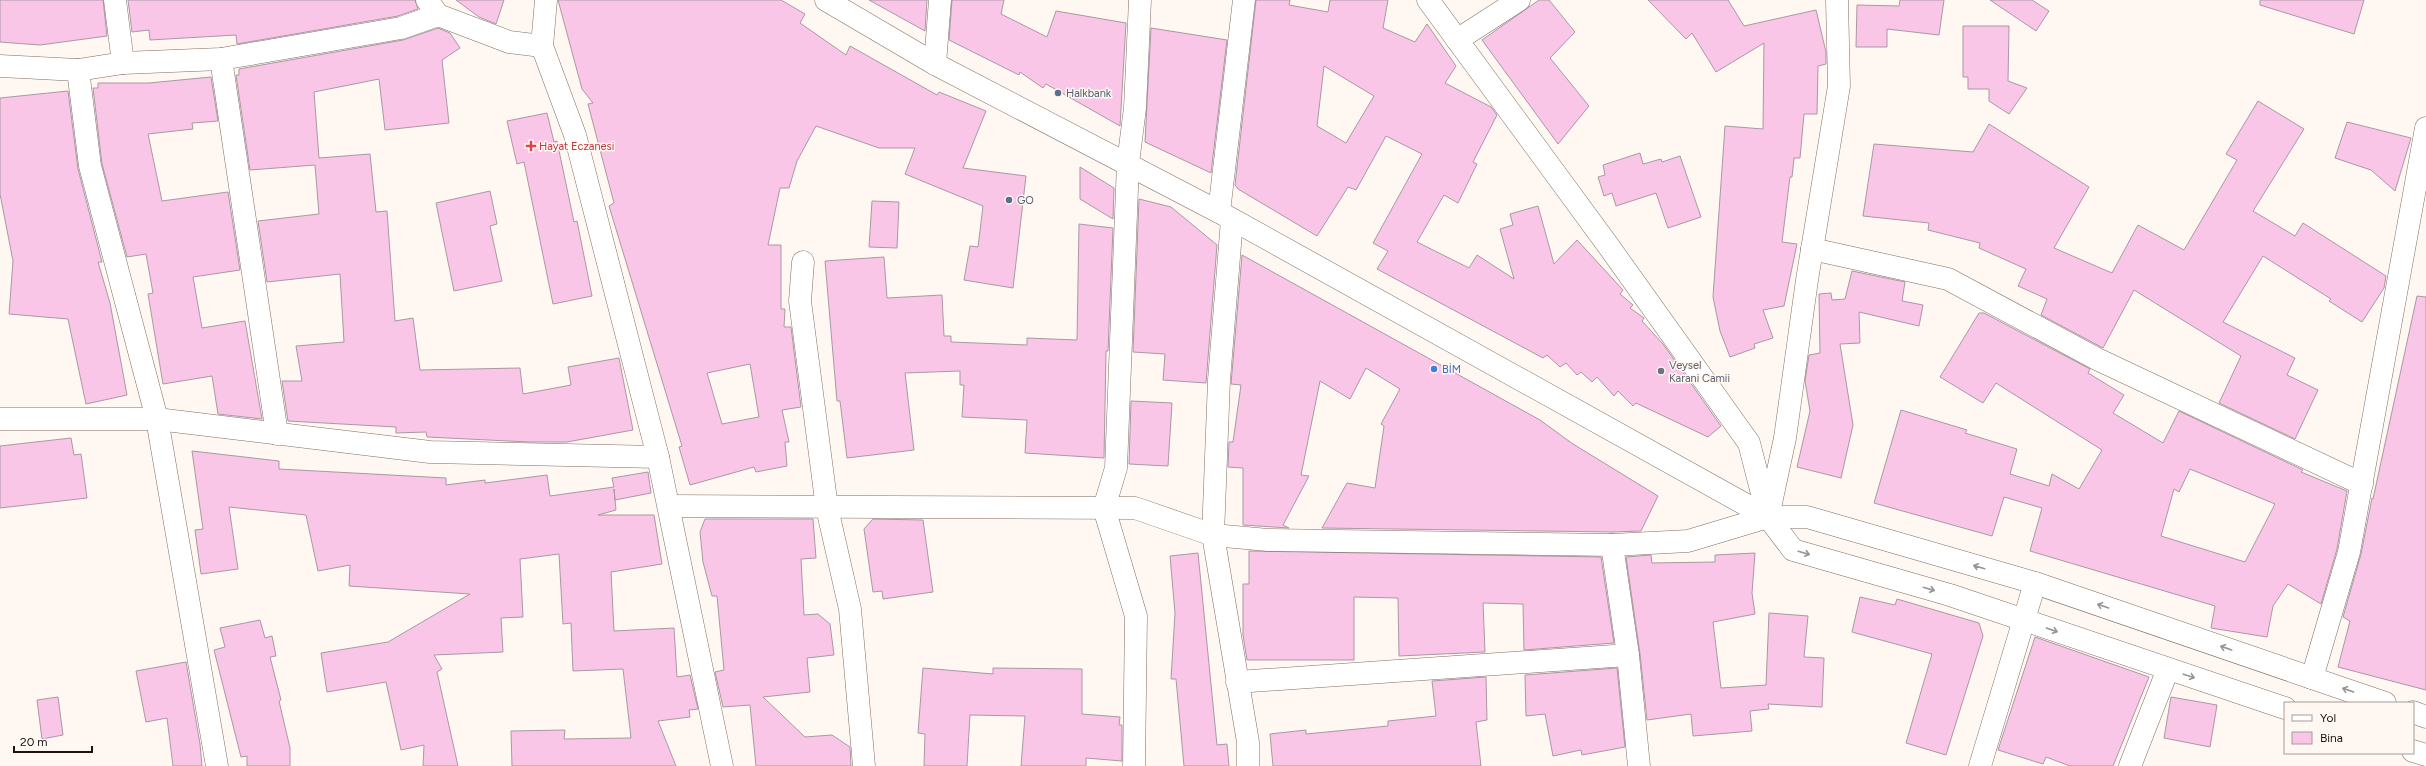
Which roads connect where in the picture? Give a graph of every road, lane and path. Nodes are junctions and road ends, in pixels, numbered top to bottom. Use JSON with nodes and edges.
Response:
{"nodes":[{"id":1,"x":115,"y":0,"type":"edge"},
{"id":2,"x":546,"y":0,"type":"edge"},
{"id":3,"x":826,"y":0,"type":"edge"},
{"id":4,"x":940,"y":0,"type":"edge"},
{"id":5,"x":1140,"y":0,"type":"edge"},
{"id":6,"x":1244,"y":0,"type":"edge"},
{"id":7,"x":1428,"y":0,"type":"edge"},
{"id":8,"x":1519,"y":0,"type":"edge"},
{"id":9,"x":1836,"y":0,"type":"edge"},
{"id":10,"x":432,"y":7,"type":"edge"},
{"id":11,"x":1458,"y":40,"type":"junction"},
{"id":12,"x":542,"y":46,"type":"junction"},
{"id":13,"x":221,"y":59,"type":"junction"},
{"id":14,"x":123,"y":63,"type":"junction"},
{"id":15,"x":935,"y":64,"type":"junction"},
{"id":16,"x":0,"y":66,"type":"edge"},
{"id":17,"x":78,"y":70,"type":"junction"},
{"id":18,"x":2426,"y":128,"type":"edge"},
{"id":19,"x":1128,"y":163,"type":"junction"},
{"id":20,"x":2422,"y":171,"type":"edge"},
{"id":21,"x":1225,"y":216,"type":"junction"},
{"id":22,"x":1812,"y":249,"type":"junction"},
{"id":23,"x":802,"y":262,"type":"dead end"},
{"id":24,"x":0,"y":419,"type":"edge"},
{"id":25,"x":157,"y":419,"type":"junction"},
{"id":26,"x":277,"y":434,"type":"junction"},
{"id":27,"x":658,"y":457,"type":"junction"},
{"id":28,"x":2362,"y":484,"type":"junction"},
{"id":29,"x":669,"y":506,"type":"junction"},
{"id":30,"x":827,"y":508,"type":"junction"},
{"id":31,"x":1104,"y":508,"type":"junction"},
{"id":32,"x":1768,"y":517,"type":"junction"},
{"id":33,"x":1213,"y":535,"type":"junction"},
{"id":34,"x":1612,"y":545,"type":"junction"},
{"id":35,"x":2035,"y":583,"type":"junction"},
{"id":36,"x":2024,"y":621,"type":"junction"},
{"id":37,"x":1628,"y":655,"type":"junction"},
{"id":38,"x":2168,"y":669,"type":"junction"},
{"id":39,"x":2312,"y":678,"type":"junction"},
{"id":40,"x":1237,"y":682,"type":"junction"},
{"id":41,"x":2382,"y":702,"type":"edge"},
{"id":42,"x":2284,"y":708,"type":"edge"},
{"id":43,"x":2414,"y":712,"type":"edge"},
{"id":44,"x":2426,"y":717,"type":"edge"},
{"id":45,"x":2414,"y":751,"type":"edge"},
{"id":46,"x":2426,"y":755,"type":"edge"},
{"id":47,"x":217,"y":766,"type":"edge"},
{"id":48,"x":722,"y":766,"type":"edge"},
{"id":49,"x":864,"y":766,"type":"edge"},
{"id":50,"x":1134,"y":766,"type":"edge"},
{"id":51,"x":1248,"y":766,"type":"edge"},
{"id":52,"x":1639,"y":766,"type":"edge"},
{"id":53,"x":1980,"y":766,"type":"edge"},
{"id":54,"x":2130,"y":766,"type":"edge"}],
"edges":[{"from":1,"to":14,"type":"street"},
{"from":2,"to":12,"type":"street"},
{"from":3,"to":15,"type":"street"},
{"from":4,"to":15,"type":"street"},
{"from":5,"to":19,"type":"street"},
{"from":6,"to":21,"type":"street"},
{"from":7,"to":11,"type":"street"},
{"from":8,"to":11,"type":"street"},
{"from":9,"to":22,"type":"street"},
{"from":10,"to":12,"type":"street"},
{"from":10,"to":13,"type":"street"},
{"from":11,"to":32,"type":"street"},
{"from":12,"to":27,"type":"street"},
{"from":13,"to":14,"type":"street"},
{"from":13,"to":26,"type":"street"},
{"from":14,"to":17,"type":"street"},
{"from":15,"to":19,"type":"street"},
{"from":16,"to":17,"type":"street"},
{"from":17,"to":25,"type":"street"},
{"from":18,"to":20,"type":"street"},
{"from":19,"to":21,"type":"street"},
{"from":19,"to":31,"type":"street"},
{"from":20,"to":28,"type":"street"},
{"from":21,"to":32,"type":"street"},
{"from":21,"to":33,"type":"street"},
{"from":22,"to":28,"type":"street"},
{"from":22,"to":32,"type":"street"},
{"from":23,"to":30,"type":"street"},
{"from":24,"to":25,"type":"street"},
{"from":25,"to":26,"type":"street"},
{"from":25,"to":47,"type":"street"},
{"from":26,"to":27,"type":"street"},
{"from":27,"to":29,"type":"street"},
{"from":28,"to":39,"type":"street"},
{"from":29,"to":30,"type":"street"},
{"from":29,"to":48,"type":"street"},
{"from":30,"to":31,"type":"street"},
{"from":30,"to":49,"type":"street"},
{"from":31,"to":33,"type":"street"},
{"from":31,"to":50,"type":"street"},
{"from":32,"to":34,"type":"street"},
{"from":35,"to":32,"type":"street","one_way":true},
{"from":32,"to":36,"type":"street","one_way":true},
{"from":33,"to":34,"type":"street"},
{"from":33,"to":40,"type":"street"},
{"from":34,"to":37,"type":"street"},
{"from":35,"to":36,"type":"street"},
{"from":39,"to":35,"type":"street","one_way":true},
{"from":36,"to":38,"type":"street","one_way":true},
{"from":36,"to":53,"type":"street"},
{"from":37,"to":40,"type":"street"},
{"from":37,"to":52,"type":"street"},
{"from":38,"to":42,"type":"street","one_way":true},
{"from":38,"to":54,"type":"street"},
{"from":41,"to":39,"type":"street","one_way":true},
{"from":40,"to":51,"type":"street"},
{"from":43,"to":44,"type":"street"},
{"from":45,"to":46,"type":"street"}]}
